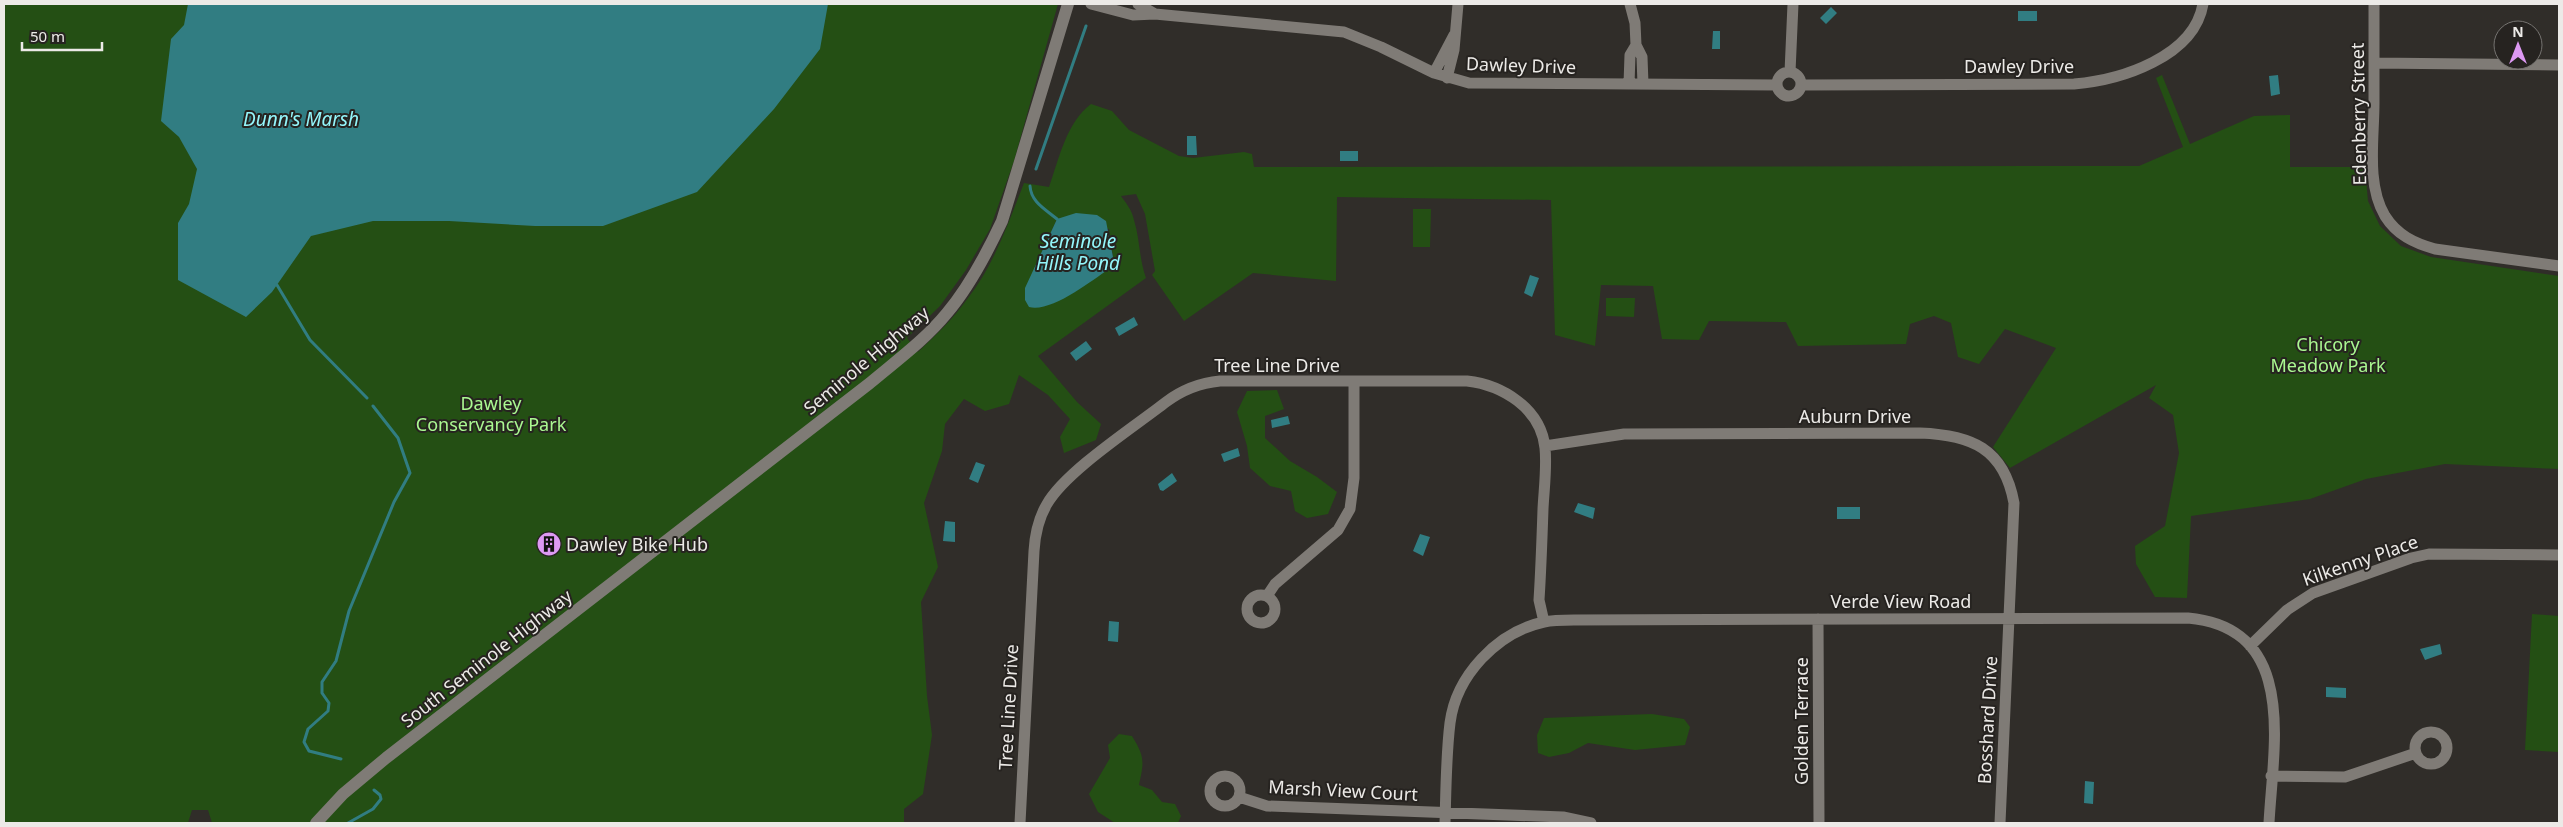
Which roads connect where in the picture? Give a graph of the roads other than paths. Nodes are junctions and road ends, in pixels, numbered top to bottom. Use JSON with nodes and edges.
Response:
{"nodes":[{"id":1,"x":1068,"y":4,"type":"edge"},
{"id":2,"x":1092,"y":4,"type":"edge"},
{"id":3,"x":1138,"y":4,"type":"edge"},
{"id":4,"x":1458,"y":4,"type":"edge"},
{"id":5,"x":1630,"y":4,"type":"edge"},
{"id":6,"x":1793,"y":4,"type":"edge"},
{"id":7,"x":2203,"y":4,"type":"edge"},
{"id":8,"x":2374,"y":4,"type":"edge"},
{"id":9,"x":1155,"y":14,"type":"junction"},
{"id":10,"x":1455,"y":33,"type":"junction"},
{"id":11,"x":1636,"y":45,"type":"junction"},
{"id":12,"x":2374,"y":63,"type":"junction"},
{"id":13,"x":2559,"y":65,"type":"edge"},
{"id":14,"x":1790,"y":72,"type":"junction"},
{"id":15,"x":1434,"y":73,"type":"junction"},
{"id":16,"x":1447,"y":78,"type":"junction"},
{"id":17,"x":1629,"y":84,"type":"junction"},
{"id":18,"x":1643,"y":84,"type":"junction"},
{"id":19,"x":1777,"y":84,"type":"junction"},
{"id":20,"x":1801,"y":84,"type":"junction"},
{"id":21,"x":2559,"y":266,"type":"edge"},
{"id":22,"x":1354,"y":382,"type":"junction"},
{"id":23,"x":1545,"y":446,"type":"junction"},
{"id":24,"x":684,"y":527,"type":"joint"},
{"id":25,"x":2559,"y":555,"type":"edge"},
{"id":26,"x":1267,"y":596,"type":"dead end"},
{"id":27,"x":2010,"y":618,"type":"junction"},
{"id":28,"x":1818,"y":619,"type":"junction"},
{"id":29,"x":1544,"y":622,"type":"junction"},
{"id":30,"x":2250,"y":646,"type":"junction"},
{"id":31,"x":2416,"y":753,"type":"dead end"},
{"id":32,"x":2272,"y":776,"type":"junction"},
{"id":33,"x":1239,"y":797,"type":"dead end"},
{"id":34,"x":1445,"y":818,"type":"edge"},
{"id":35,"x":316,"y":823,"type":"edge"},
{"id":36,"x":1020,"y":823,"type":"edge"},
{"id":37,"x":1590,"y":823,"type":"edge"},
{"id":38,"x":1820,"y":823,"type":"edge"},
{"id":39,"x":2000,"y":823,"type":"edge"},
{"id":40,"x":2269,"y":823,"type":"edge"}],
"edges":[{"from":1,"to":24,"type":"street","name":"Seminole Highway"},
{"from":2,"to":9,"type":"street","name":"Dawley Drive"},
{"from":3,"to":9,"type":"street","name":"Dawley Drive"},
{"from":4,"to":10,"type":"street"},
{"from":5,"to":11,"type":"street"},
{"from":6,"to":14,"type":"street"},
{"from":7,"to":20,"type":"street","name":"Dawley Drive"},
{"from":8,"to":12,"type":"street","name":"Edenberry Street"},
{"from":9,"to":15,"type":"street","name":"Dawley Drive"},
{"from":10,"to":15,"type":"street"},
{"from":10,"to":16,"type":"street"},
{"from":11,"to":17,"type":"street"},
{"from":11,"to":18,"type":"street"},
{"from":12,"to":13,"type":"street"},
{"from":12,"to":21,"type":"street","name":"Edenberry Street"},
{"from":14,"to":19,"type":"street"},
{"from":14,"to":20,"type":"street"},
{"from":15,"to":16,"type":"street","name":"Dawley Drive"},
{"from":16,"to":17,"type":"street","name":"Dawley Drive"},
{"from":17,"to":18,"type":"street","name":"Dawley Drive"},
{"from":18,"to":19,"type":"street","name":"Dawley Drive"},
{"from":19,"to":20,"type":"street"},
{"from":22,"to":23,"type":"street","name":"Tree Line Drive"},
{"from":22,"to":26,"type":"street"},
{"from":22,"to":36,"type":"street","name":"Tree Line Drive"},
{"from":23,"to":27,"type":"street","name":"Auburn Drive"},
{"from":23,"to":29,"type":"street","name":"Tree Line Drive"},
{"from":24,"to":35,"type":"street","name":"South Seminole Highway"},
{"from":25,"to":30,"type":"street","name":"Kilkenny Place"},
{"from":27,"to":28,"type":"street","name":"Verde View Road"},
{"from":27,"to":30,"type":"street","name":"Verde View Road"},
{"from":27,"to":39,"type":"street","name":"Bosshard Drive"},
{"from":28,"to":29,"type":"street","name":"Verde View Road"},
{"from":28,"to":38,"type":"street","name":"Golden Terrace"},
{"from":29,"to":34,"type":"street","name":"Verde View Road"},
{"from":30,"to":32,"type":"street","name":"Verde View Road"},
{"from":31,"to":32,"type":"street"},
{"from":32,"to":40,"type":"street","name":"Verde View Road"},
{"from":33,"to":34,"type":"street","name":"Marsh View Court"},
{"from":34,"to":37,"type":"street","name":"Marsh View Court"}]}
